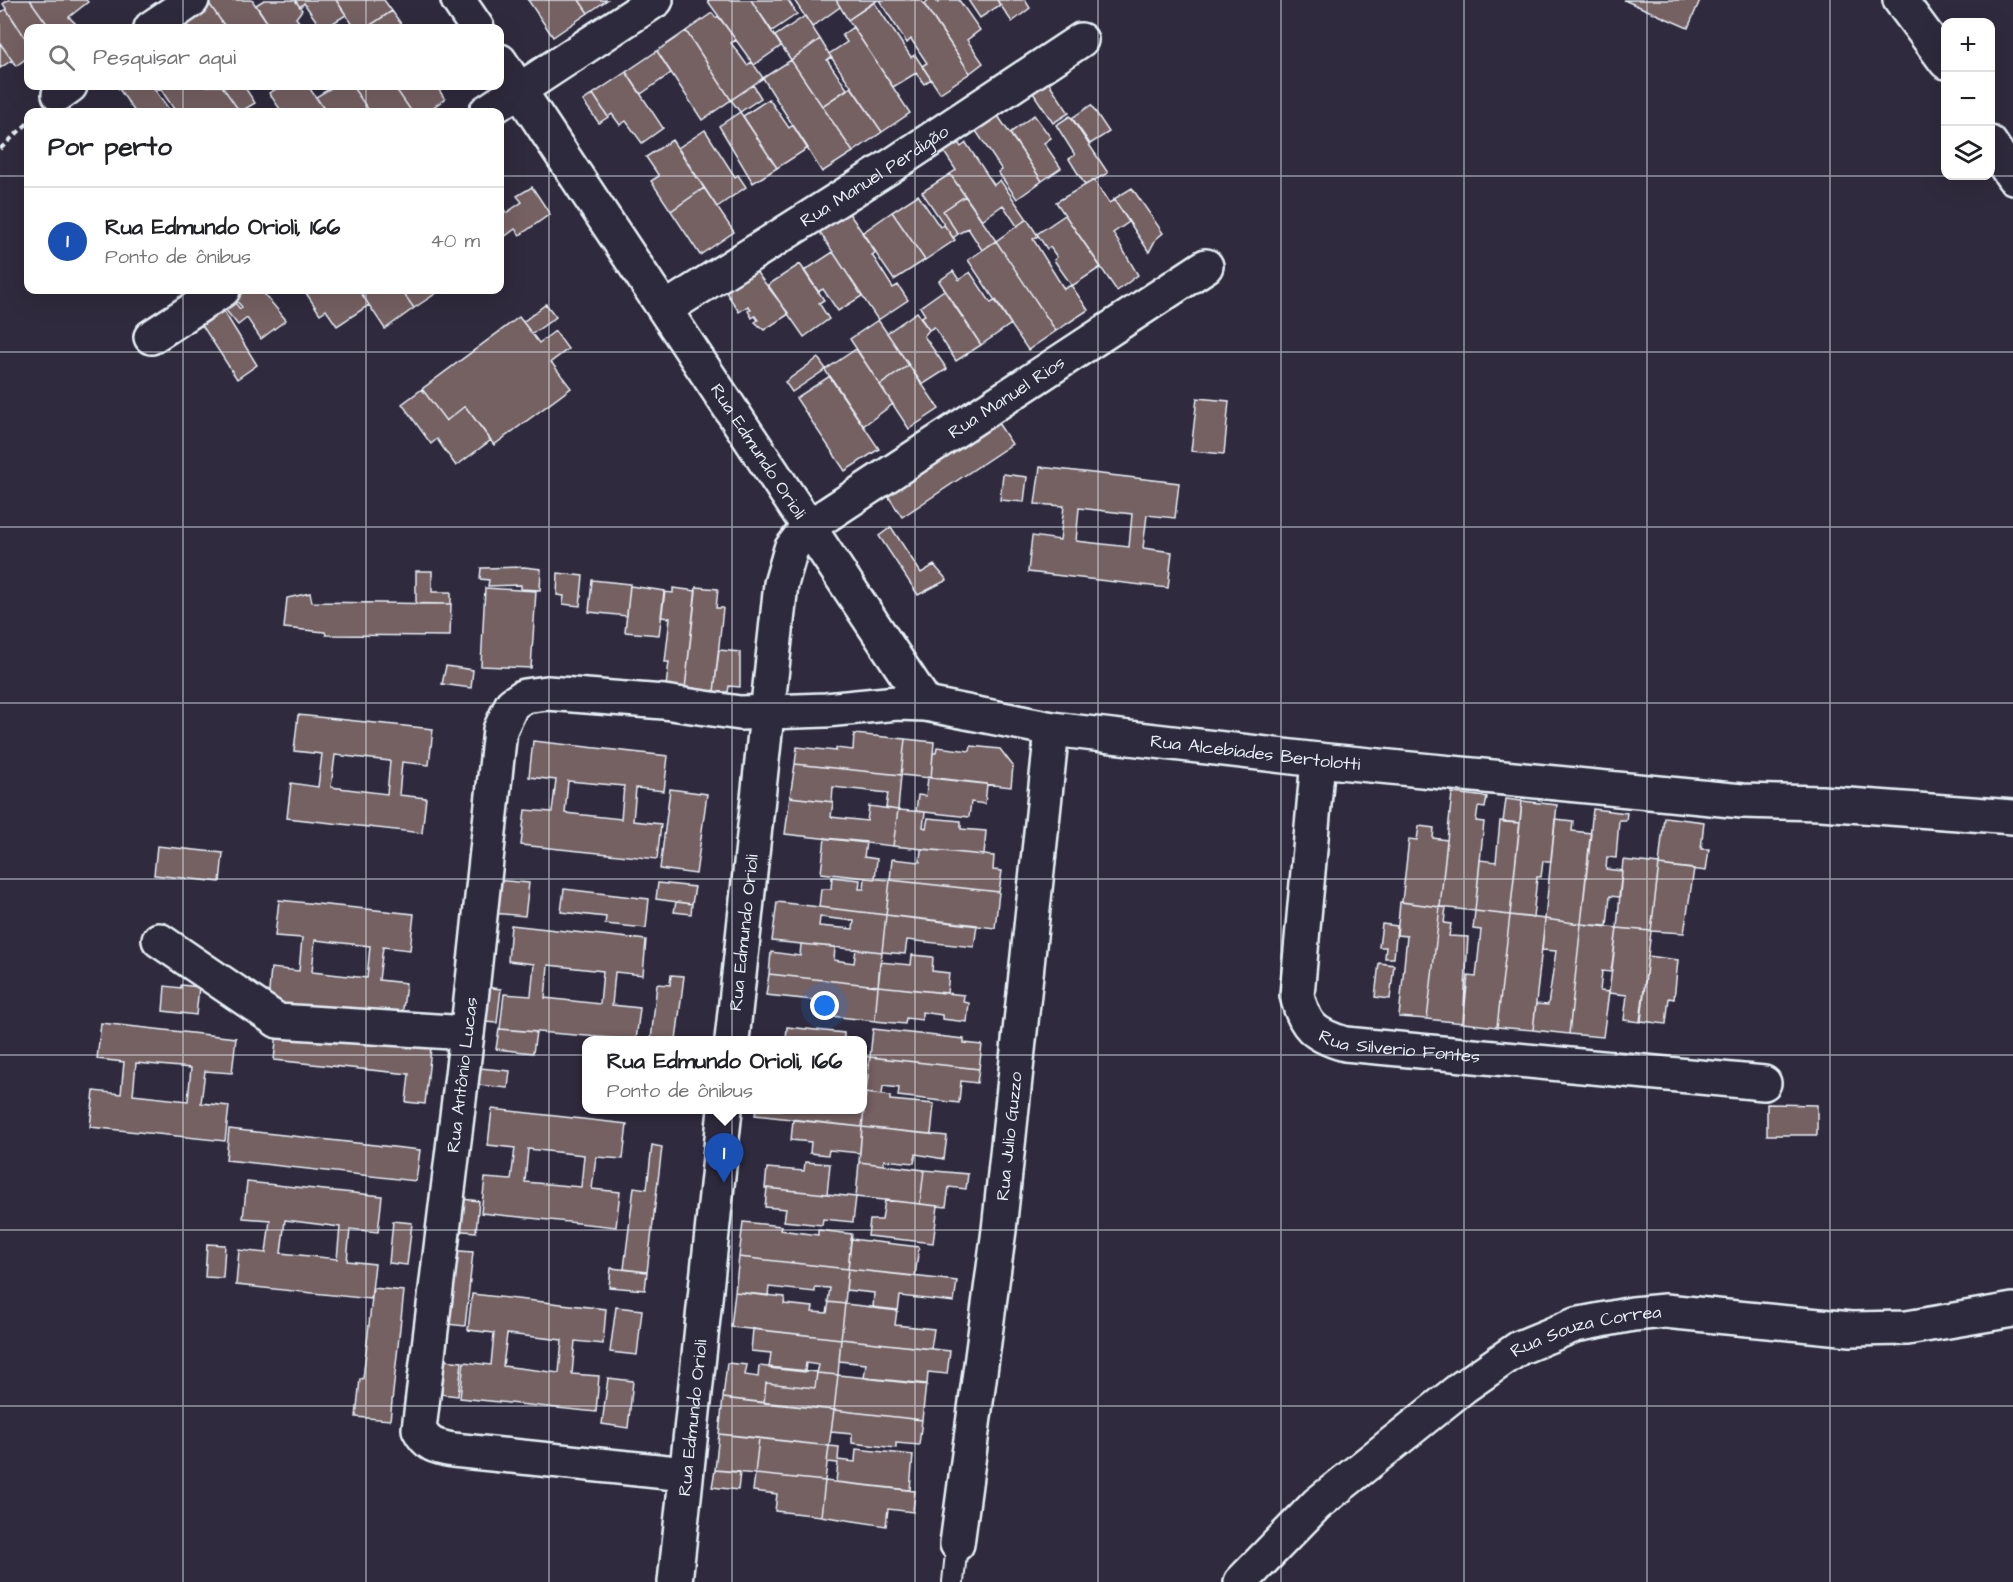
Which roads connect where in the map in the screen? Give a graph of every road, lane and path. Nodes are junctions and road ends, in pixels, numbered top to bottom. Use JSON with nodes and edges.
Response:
{"nodes":[{"id":1,"x":192,"y":0,"type":"edge"},
{"id":2,"x":458,"y":0,"type":"edge"},
{"id":3,"x":656,"y":0,"type":"edge"},
{"id":4,"x":1900,"y":0,"type":"edge"},
{"id":5,"x":157,"y":24,"type":"edge"},
{"id":6,"x":474,"y":24,"type":"edge"},
{"id":7,"x":1081,"y":40,"type":"dead end"},
{"id":8,"x":1941,"y":55,"type":"edge"},
{"id":9,"x":504,"y":67,"type":"edge"},
{"id":10,"x":519,"y":90,"type":"junction"},
{"id":11,"x":492,"y":108,"type":"edge"},
{"id":12,"x":24,"y":127,"type":"edge"},
{"id":13,"x":0,"y":149,"type":"edge"},
{"id":14,"x":1995,"y":150,"type":"edge"},
{"id":15,"x":2013,"y":177,"type":"edge"},
{"id":16,"x":1206,"y":266,"type":"dead end"},
{"id":17,"x":217,"y":294,"type":"edge"},
{"id":18,"x":665,"y":309,"type":"junction"},
{"id":19,"x":151,"y":337,"type":"dead end"},
{"id":20,"x":807,"y":528,"type":"junction"},
{"id":21,"x":927,"y":705,"type":"junction"},
{"id":22,"x":768,"y":713,"type":"junction"},
{"id":23,"x":1052,"y":729,"type":"junction"},
{"id":24,"x":1318,"y":760,"type":"junction"},
{"id":25,"x":2013,"y":817,"type":"edge"},
{"id":26,"x":159,"y":940,"type":"dead end"},
{"id":27,"x":466,"y":1033,"type":"junction"},
{"id":28,"x":733,"y":1036,"type":"edge"},
{"id":29,"x":1764,"y":1083,"type":"dead end"},
{"id":30,"x":725,"y":1114,"type":"edge"},
{"id":31,"x":2013,"y":1310,"type":"edge"},
{"id":32,"x":686,"y":1474,"type":"junction"},
{"id":33,"x":957,"y":1544,"type":"joint"},
{"id":34,"x":675,"y":1582,"type":"edge"},
{"id":35,"x":953,"y":1582,"type":"edge"},
{"id":36,"x":1241,"y":1582,"type":"edge"}],
"edges":[{"from":1,"to":5,"type":"street"},
{"from":2,"to":6,"type":"street"},
{"from":3,"to":10,"type":"street"},
{"from":4,"to":8,"type":"street"},
{"from":7,"to":18,"type":"street","name":"Rua Manuel Perdigão"},
{"from":9,"to":10,"type":"street","name":"Rua Edmundo Orioli"},
{"from":10,"to":11,"type":"street"},
{"from":10,"to":18,"type":"street","name":"Rua Edmundo Orioli"},
{"from":12,"to":13,"type":"path"},
{"from":14,"to":15,"type":"street"},
{"from":16,"to":20,"type":"street","name":"Rua Manuel Rios"},
{"from":17,"to":19,"type":"street"},
{"from":18,"to":20,"type":"street","name":"Rua Edmundo Orioli"},
{"from":20,"to":21,"type":"street"},
{"from":20,"to":22,"type":"street","name":"Rua Edmundo Orioli"},
{"from":21,"to":22,"type":"street","name":"Rua Alcebíades Bertolotti"},
{"from":21,"to":23,"type":"street","name":"Rua Alcebíades Bertolotti"},
{"from":22,"to":27,"type":"street","name":"Rua Antônio Lucas"},
{"from":22,"to":28,"type":"street","name":"Rua Edmundo Orioli"},
{"from":23,"to":24,"type":"street","name":"Rua Alcebíades Bertolotti"},
{"from":23,"to":33,"type":"street","name":"Rua Julio Guzzo"},
{"from":24,"to":25,"type":"street","name":"Rua Alcebíades Bertolotti"},
{"from":24,"to":29,"type":"street","name":"Rua Silverio Fontes"},
{"from":26,"to":27,"type":"street"},
{"from":27,"to":32,"type":"street","name":"Rua Antônio Lucas"},
{"from":30,"to":32,"type":"street","name":"Rua Edmundo Orioli"},
{"from":31,"to":36,"type":"street","name":"Rua Souza Correa"},
{"from":32,"to":34,"type":"street","name":"Rua Edmundo Orioli"},
{"from":33,"to":35,"type":"lane"}]}
